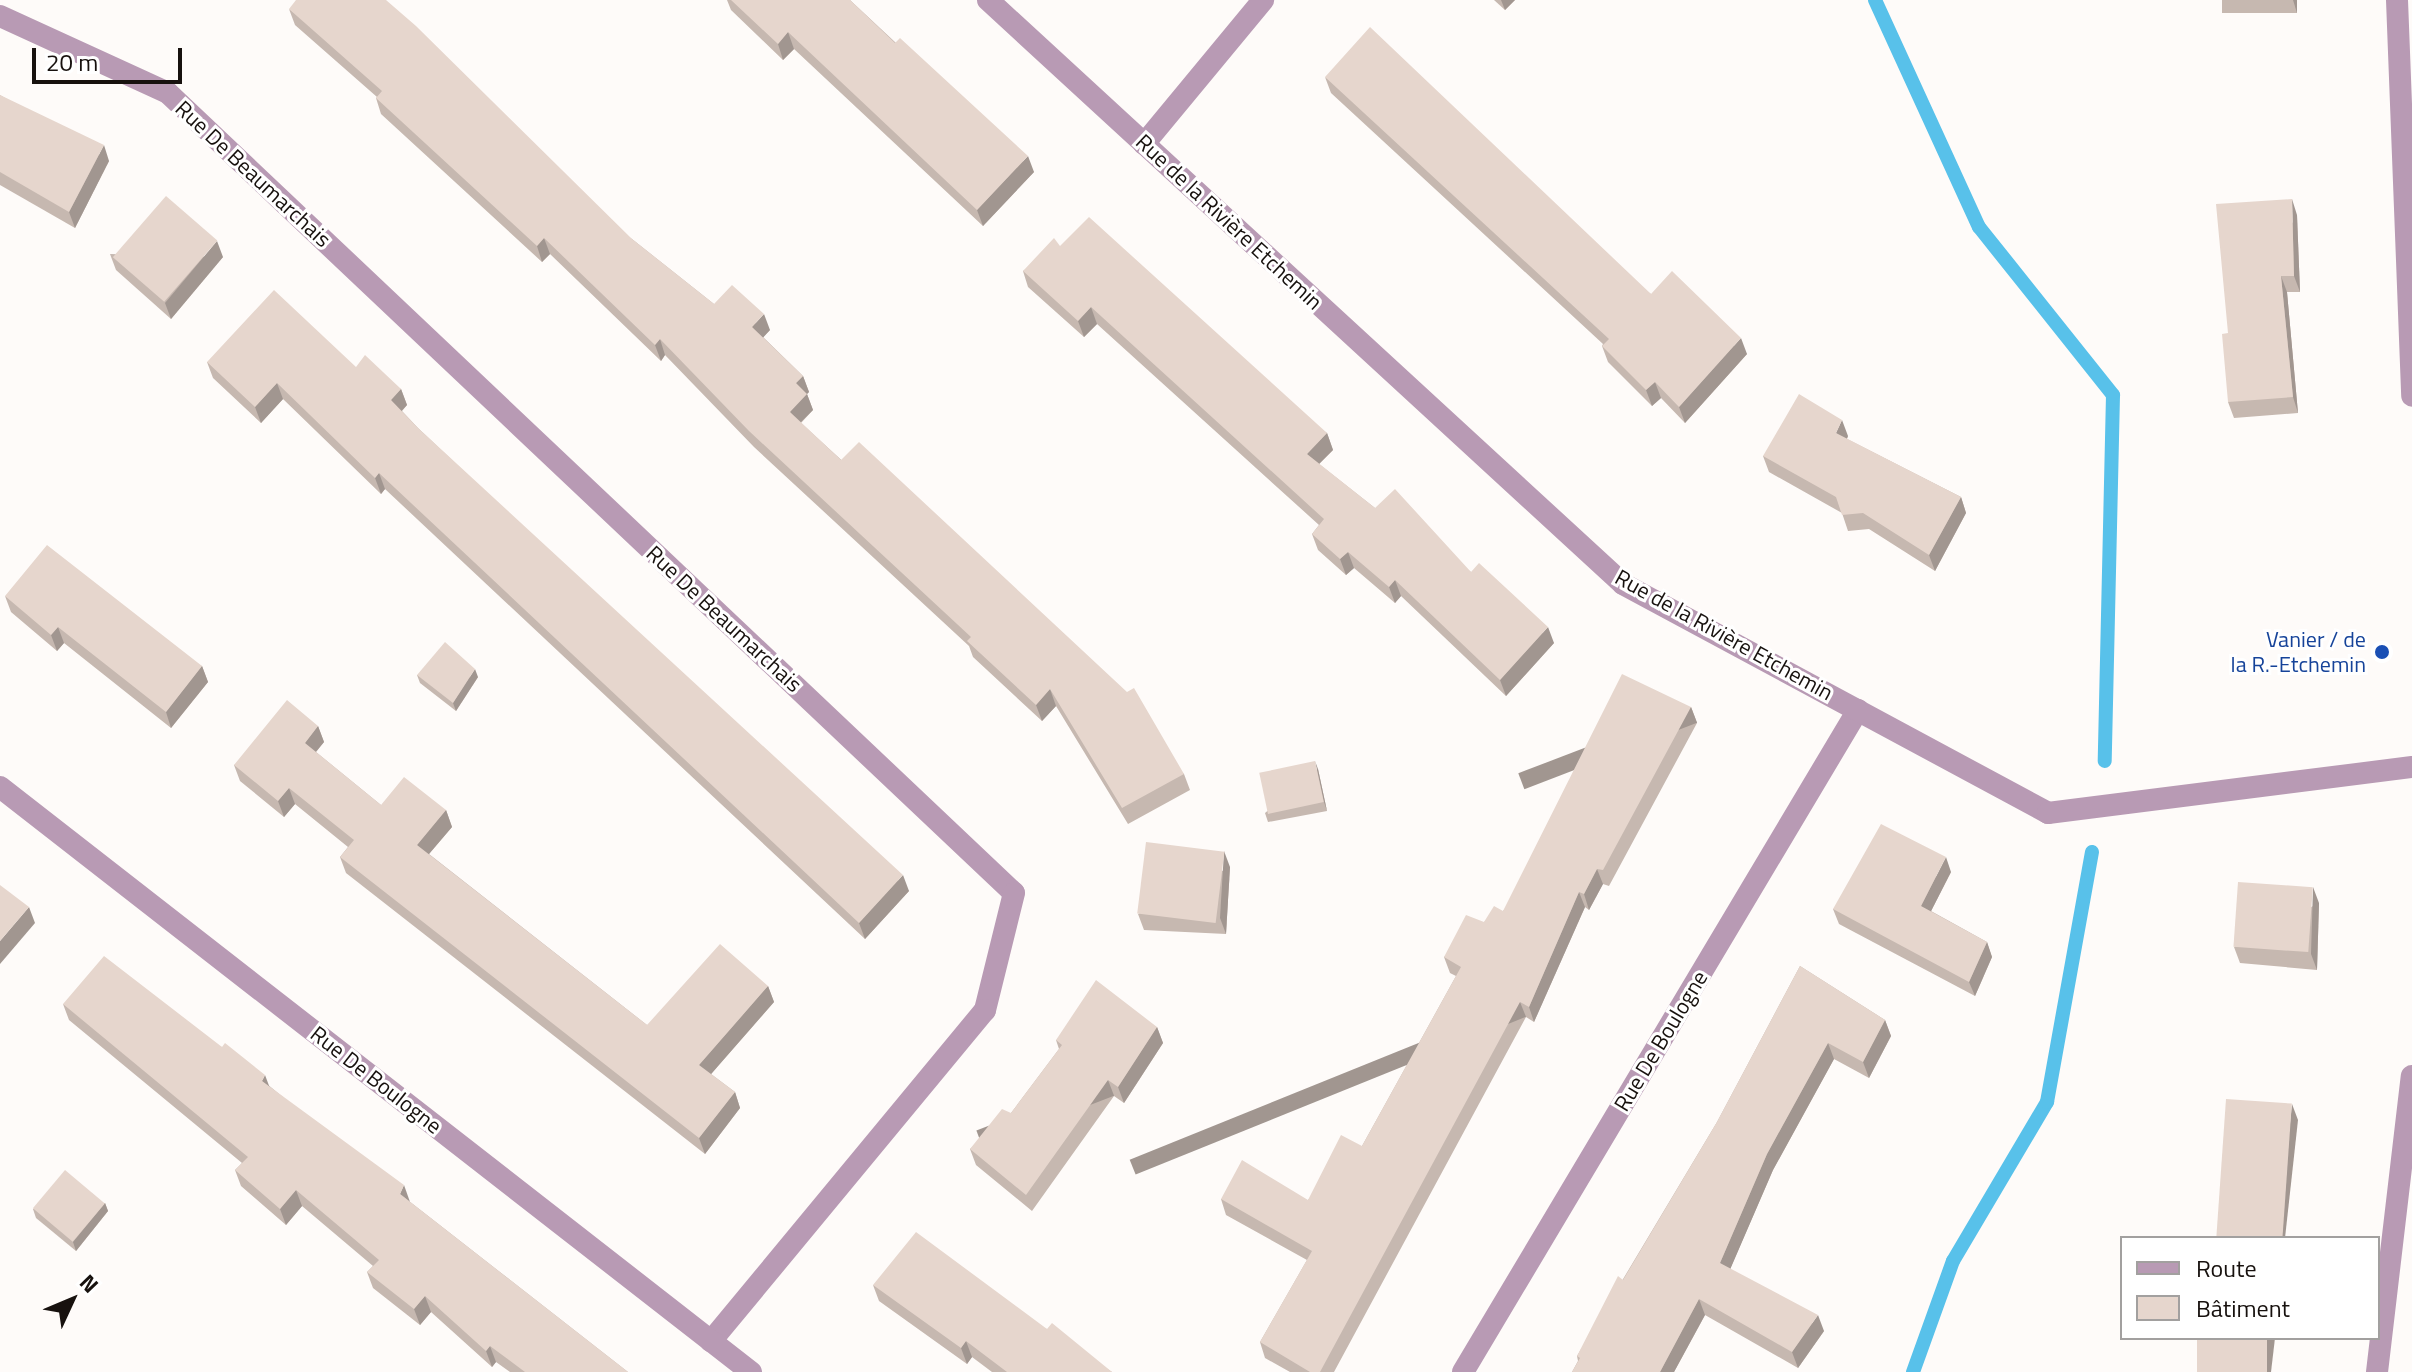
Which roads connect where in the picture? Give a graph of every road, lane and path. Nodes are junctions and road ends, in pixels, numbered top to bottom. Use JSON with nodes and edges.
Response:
{"nodes":[{"id":1,"x":988,"y":0,"type":"edge"},
{"id":2,"x":1263,"y":0,"type":"edge"},
{"id":3,"x":2397,"y":0,"type":"edge"},
{"id":4,"x":0,"y":16,"type":"edge"},
{"id":5,"x":1144,"y":144,"type":"junction"},
{"id":6,"x":2408,"y":243,"type":"edge"},
{"id":7,"x":2412,"y":396,"type":"edge"},
{"id":8,"x":1858,"y":710,"type":"junction"},
{"id":9,"x":2412,"y":767,"type":"edge"},
{"id":10,"x":0,"y":787,"type":"edge"},
{"id":11,"x":2412,"y":1076,"type":"edge"},
{"id":12,"x":711,"y":1341,"type":"junction"},
{"id":13,"x":751,"y":1372,"type":"edge"},
{"id":14,"x":1463,"y":1372,"type":"edge"},
{"id":15,"x":2377,"y":1372,"type":"edge"}],
"edges":[{"from":1,"to":5,"type":"street","name":"Rue de la Rivière Etchemin"},
{"from":2,"to":5,"type":"street"},
{"from":3,"to":6,"type":"street"},
{"from":4,"to":12,"type":"street","name":"Rue De Beaumarchais"},
{"from":5,"to":8,"type":"street","name":"Rue de la Rivière Etchemin"},
{"from":6,"to":7,"type":"street"},
{"from":8,"to":9,"type":"street","name":"Rue de la Rivière Etchemin"},
{"from":8,"to":14,"type":"street","name":"Rue De Boulogne"},
{"from":10,"to":12,"type":"street","name":"Rue De Boulogne"},
{"from":11,"to":15,"type":"street"},
{"from":12,"to":13,"type":"street","name":"Rue De Boulogne"}]}
